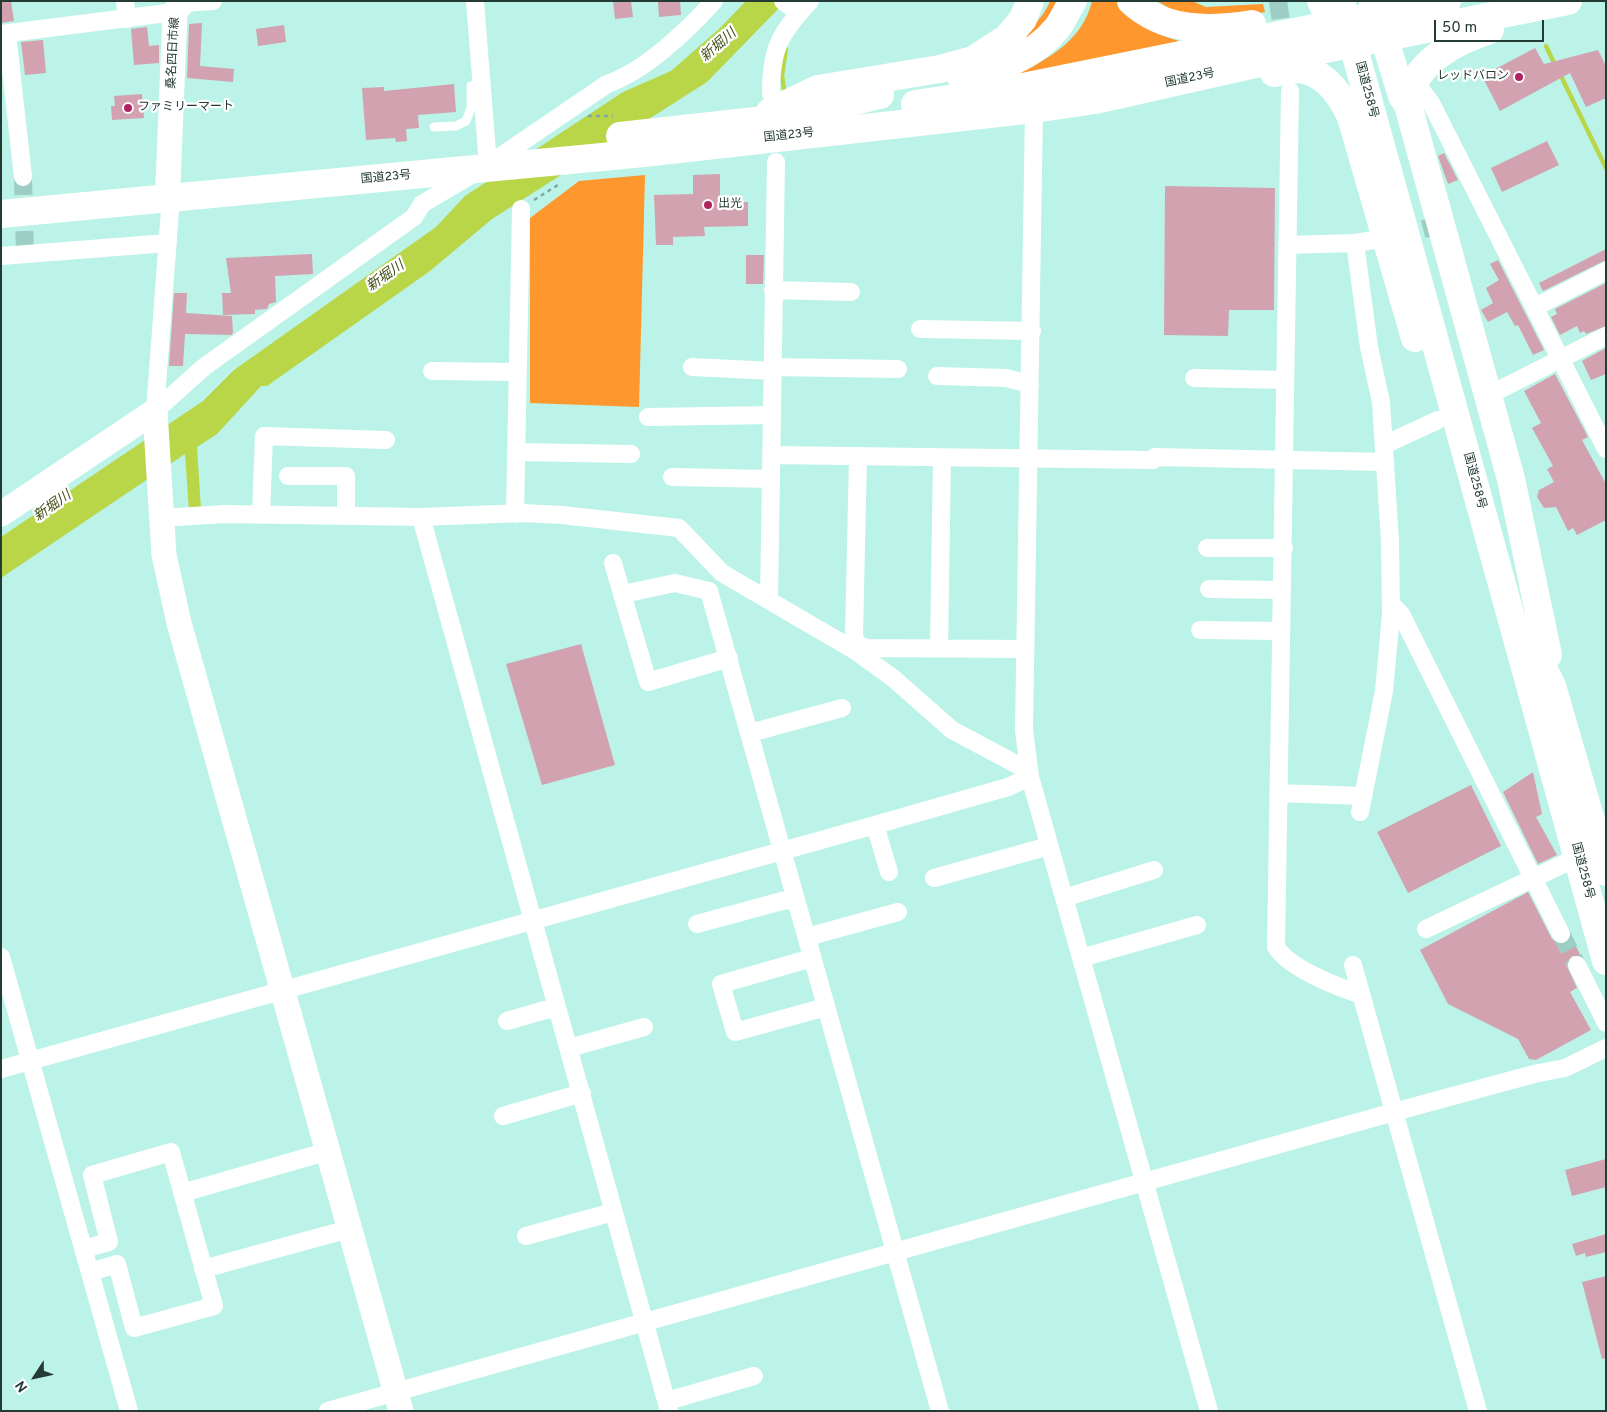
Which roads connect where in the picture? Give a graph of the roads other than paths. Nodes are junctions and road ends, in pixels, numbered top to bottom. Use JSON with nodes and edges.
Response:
{"nodes":[{"id":1,"x":126,"y":1,"type":"edge"},
{"id":2,"x":213,"y":1,"type":"edge"},
{"id":3,"x":475,"y":1,"type":"edge"},
{"id":4,"x":714,"y":1,"type":"edge"},
{"id":5,"x":1030,"y":1,"type":"edge"},
{"id":6,"x":1073,"y":1,"type":"edge"},
{"id":7,"x":1131,"y":1,"type":"edge"},
{"id":8,"x":1447,"y":1,"type":"edge"},
{"id":9,"x":1518,"y":1,"type":"edge"},
{"id":10,"x":1568,"y":1,"type":"edge"},
{"id":11,"x":181,"y":5,"type":"edge"},
{"id":12,"x":796,"y":6,"type":"edge"},
{"id":13,"x":1352,"y":10,"type":"edge"},
{"id":14,"x":127,"y":19,"type":"junction"},
{"id":15,"x":4,"y":34,"type":"edge"},
{"id":16,"x":1295,"y":55,"type":"junction"},
{"id":17,"x":1370,"y":77,"type":"junction"},
{"id":18,"x":480,"y":84,"type":"junction"},
{"id":19,"x":1290,"y":91,"type":"dead end"},
{"id":20,"x":1412,"y":93,"type":"junction"},
{"id":21,"x":771,"y":94,"type":"dead end"},
{"id":22,"x":1095,"y":100,"type":"junction"},
{"id":23,"x":1034,"y":109,"type":"junction"},
{"id":24,"x":820,"y":114,"type":"junction"},
{"id":25,"x":751,"y":121,"type":"junction"},
{"id":26,"x":434,"y":128,"type":"dead end"},
{"id":27,"x":644,"y":143,"type":"junction"},
{"id":28,"x":776,"y":162,"type":"dead end"},
{"id":29,"x":488,"y":165,"type":"junction"},
{"id":30,"x":23,"y":177,"type":"tunnel mouth"},
{"id":31,"x":170,"y":191,"type":"junction"},
{"id":32,"x":1,"y":199,"type":"edge"},
{"id":33,"x":521,"y":209,"type":"road end"},
{"id":34,"x":1,"y":214,"type":"edge"},
{"id":35,"x":1390,"y":238,"type":"junction"},
{"id":36,"x":168,"y":243,"type":"junction"},
{"id":37,"x":1355,"y":243,"type":"junction"},
{"id":38,"x":1287,"y":245,"type":"junction"},
{"id":39,"x":1,"y":256,"type":"edge"},
{"id":40,"x":1606,"y":271,"type":"edge"},
{"id":41,"x":773,"y":290,"type":"junction"},
{"id":42,"x":851,"y":292,"type":"dead end"},
{"id":43,"x":1535,"y":307,"type":"junction"},
{"id":44,"x":920,"y":329,"type":"dead end"},
{"id":45,"x":1032,"y":330,"type":"junction"},
{"id":46,"x":1606,"y":336,"type":"edge"},
{"id":47,"x":1561,"y":359,"type":"junction"},
{"id":48,"x":692,"y":367,"type":"dead end"},
{"id":49,"x":773,"y":369,"type":"junction"},
{"id":50,"x":898,"y":369,"type":"dead end"},
{"id":51,"x":432,"y":371,"type":"dead end"},
{"id":52,"x":518,"y":372,"type":"junction"},
{"id":53,"x":937,"y":376,"type":"dead end"},
{"id":54,"x":1194,"y":378,"type":"dead end"},
{"id":55,"x":1285,"y":380,"type":"junction"},
{"id":56,"x":1030,"y":384,"type":"junction"},
{"id":57,"x":1487,"y":396,"type":"junction"},
{"id":58,"x":155,"y":411,"type":"junction"},
{"id":59,"x":772,"y":415,"type":"junction"},
{"id":60,"x":648,"y":417,"type":"dead end"},
{"id":61,"x":1438,"y":420,"type":"junction"},
{"id":62,"x":386,"y":440,"type":"dead end"},
{"id":63,"x":1606,"y":449,"type":"edge"},
{"id":64,"x":516,"y":452,"type":"junction"},
{"id":65,"x":1385,"y":453,"type":"junction"},
{"id":66,"x":631,"y":454,"type":"dead end"},
{"id":67,"x":772,"y":455,"type":"junction"},
{"id":68,"x":858,"y":456,"type":"junction"},
{"id":69,"x":942,"y":458,"type":"junction"},
{"id":70,"x":1027,"y":458,"type":"junction"},
{"id":71,"x":1284,"y":460,"type":"junction"},
{"id":72,"x":288,"y":476,"type":"dead end"},
{"id":73,"x":672,"y":476,"type":"dead end"},
{"id":74,"x":771,"y":479,"type":"junction"},
{"id":75,"x":1,"y":514,"type":"edge"},
{"id":76,"x":515,"y":514,"type":"junction"},
{"id":77,"x":261,"y":515,"type":"junction"},
{"id":78,"x":346,"y":516,"type":"junction"},
{"id":79,"x":421,"y":517,"type":"junction"},
{"id":80,"x":161,"y":518,"type":"junction"},
{"id":81,"x":1207,"y":548,"type":"dead end"},
{"id":82,"x":1284,"y":548,"type":"junction"},
{"id":83,"x":613,"y":563,"type":"dead end"},
{"id":84,"x":722,"y":573,"type":"junction"},
{"id":85,"x":1209,"y":589,"type":"dead end"},
{"id":86,"x":1282,"y":590,"type":"junction"},
{"id":87,"x":709,"y":591,"type":"junction"},
{"id":88,"x":623,"y":594,"type":"junction"},
{"id":89,"x":769,"y":599,"type":"junction"},
{"id":90,"x":1391,"y":604,"type":"junction"},
{"id":91,"x":1200,"y":630,"type":"dead end"},
{"id":92,"x":1281,"y":631,"type":"junction"},
{"id":93,"x":1516,"y":637,"type":"junction"},
{"id":94,"x":855,"y":647,"type":"junction"},
{"id":95,"x":939,"y":648,"type":"junction"},
{"id":96,"x":1025,"y":649,"type":"junction"},
{"id":97,"x":729,"y":658,"type":"junction"},
{"id":98,"x":1552,"y":686,"type":"junction"},
{"id":99,"x":842,"y":708,"type":"dead end"},
{"id":100,"x":750,"y":733,"type":"junction"},
{"id":101,"x":1030,"y":774,"type":"junction"},
{"id":102,"x":1278,"y":793,"type":"junction"},
{"id":103,"x":875,"y":825,"type":"junction"},
{"id":104,"x":1049,"y":846,"type":"junction"},
{"id":105,"x":1594,"y":847,"type":"edge"},
{"id":106,"x":783,"y":850,"type":"junction"},
{"id":107,"x":1154,"y":870,"type":"dead end"},
{"id":108,"x":889,"y":872,"type":"dead end"},
{"id":109,"x":1606,"y":872,"type":"edge"},
{"id":110,"x":934,"y":878,"type":"dead end"},
{"id":111,"x":1533,"y":878,"type":"junction"},
{"id":112,"x":1064,"y":898,"type":"junction"},
{"id":113,"x":796,"y":899,"type":"junction"},
{"id":114,"x":898,"y":912,"type":"dead end"},
{"id":115,"x":531,"y":920,"type":"junction"},
{"id":116,"x":697,"y":924,"type":"dead end"},
{"id":117,"x":1197,"y":925,"type":"dead end"},
{"id":118,"x":1426,"y":928,"type":"dead end"},
{"id":119,"x":1561,"y":934,"type":"tunnel mouth"},
{"id":120,"x":807,"y":937,"type":"junction"},
{"id":121,"x":1,"y":957,"type":"edge"},
{"id":122,"x":812,"y":958,"type":"junction"},
{"id":123,"x":1081,"y":958,"type":"junction"},
{"id":124,"x":1606,"y":961,"type":"edge"},
{"id":125,"x":1353,"y":965,"type":"dead end"},
{"id":126,"x":1577,"y":965,"type":"tunnel mouth"},
{"id":127,"x":282,"y":991,"type":"junction"},
{"id":128,"x":1361,"y":995,"type":"junction"},
{"id":129,"x":826,"y":1007,"type":"junction"},
{"id":130,"x":557,"y":1009,"type":"junction"},
{"id":131,"x":507,"y":1021,"type":"dead end"},
{"id":132,"x":1606,"y":1023,"type":"edge"},
{"id":133,"x":644,"y":1027,"type":"dead end"},
{"id":134,"x":568,"y":1048,"type":"junction"},
{"id":135,"x":1606,"y":1048,"type":"edge"},
{"id":136,"x":30,"y":1060,"type":"junction"},
{"id":137,"x":1,"y":1069,"type":"edge"},
{"id":138,"x":582,"y":1093,"type":"junction"},
{"id":139,"x":1394,"y":1112,"type":"junction"},
{"id":140,"x":503,"y":1116,"type":"dead end"},
{"id":141,"x":328,"y":1151,"type":"junction"},
{"id":142,"x":1144,"y":1183,"type":"junction"},
{"id":143,"x":182,"y":1193,"type":"junction"},
{"id":144,"x":613,"y":1212,"type":"junction"},
{"id":145,"x":349,"y":1230,"type":"junction"},
{"id":146,"x":526,"y":1236,"type":"dead end"},
{"id":147,"x":84,"y":1249,"type":"junction"},
{"id":148,"x":896,"y":1253,"type":"junction"},
{"id":149,"x":203,"y":1269,"type":"junction"},
{"id":150,"x":90,"y":1272,"type":"junction"},
{"id":151,"x":644,"y":1322,"type":"junction"},
{"id":152,"x":754,"y":1376,"type":"dead end"},
{"id":153,"x":398,"y":1401,"type":"edge"},
{"id":154,"x":668,"y":1406,"type":"edge"},
{"id":155,"x":129,"y":1411,"type":"edge"},
{"id":156,"x":328,"y":1411,"type":"edge"},
{"id":157,"x":940,"y":1411,"type":"edge"},
{"id":158,"x":1208,"y":1411,"type":"edge"},
{"id":159,"x":1478,"y":1411,"type":"edge"}],
"edges":[{"from":1,"to":14,"type":"street"},
{"from":2,"to":11,"type":"street"},
{"from":3,"to":18,"type":"street"},
{"from":4,"to":29,"type":"street"},
{"from":5,"to":25,"type":"main road"},
{"from":6,"to":24,"type":"main road"},
{"from":7,"to":13,"type":"main road"},
{"from":8,"to":13,"type":"main road","name":"国道23号"},
{"from":9,"to":13,"type":"main road"},
{"from":10,"to":13,"type":"main road","name":"国道23号"},
{"from":10,"to":20,"type":"main road"},
{"from":11,"to":14,"type":"street"},
{"from":11,"to":31,"type":"street","name":"桑名四日市線"},
{"from":12,"to":21,"type":"street"},
{"from":13,"to":16,"type":"main road","name":"国道23号"},
{"from":13,"to":16,"type":"main road"},
{"from":13,"to":17,"type":"main road","name":"国道258号"},
{"from":13,"to":20,"type":"main road"},
{"from":13,"to":24,"type":"main road","name":"国道23号"},
{"from":14,"to":15,"type":"street"},
{"from":15,"to":30,"type":"street"},
{"from":16,"to":22,"type":"main road","name":"国道23号"},
{"from":17,"to":93,"type":"main road","name":"国道258号"},
{"from":17,"to":98,"type":"main road","name":"国道258号"},
{"from":18,"to":26,"type":"lane"},
{"from":18,"to":29,"type":"street"},
{"from":19,"to":38,"type":"street"},
{"from":20,"to":43,"type":"street"},
{"from":20,"to":57,"type":"main road"},
{"from":22,"to":23,"type":"main road","name":"国道23号"},
{"from":22,"to":35,"type":"main road"},
{"from":23,"to":27,"type":"main road","name":"国道23号"},
{"from":23,"to":45,"type":"street"},
{"from":24,"to":25,"type":"main road","name":"国道23号"},
{"from":25,"to":27,"type":"main road","name":"国道23号"},
{"from":27,"to":31,"type":"main road","name":"国道23号"},
{"from":28,"to":41,"type":"street"},
{"from":29,"to":58,"type":"street"},
{"from":31,"to":32,"type":"main road","name":"国道23号"},
{"from":31,"to":34,"type":"main road","name":"国道23号"},
{"from":31,"to":36,"type":"street"},
{"from":33,"to":52,"type":"street"},
{"from":35,"to":37,"type":"street"},
{"from":35,"to":61,"type":"main road"},
{"from":36,"to":39,"type":"street"},
{"from":36,"to":58,"type":"street"},
{"from":37,"to":38,"type":"street"},
{"from":37,"to":65,"type":"street"},
{"from":38,"to":55,"type":"street"},
{"from":40,"to":43,"type":"street"},
{"from":41,"to":42,"type":"street"},
{"from":41,"to":49,"type":"street"},
{"from":43,"to":47,"type":"street"},
{"from":44,"to":45,"type":"street"},
{"from":45,"to":56,"type":"street"},
{"from":46,"to":47,"type":"street"},
{"from":47,"to":57,"type":"street"},
{"from":47,"to":63,"type":"street"},
{"from":48,"to":49,"type":"street"},
{"from":49,"to":50,"type":"street"},
{"from":49,"to":59,"type":"street"},
{"from":51,"to":52,"type":"street"},
{"from":52,"to":64,"type":"street"},
{"from":53,"to":56,"type":"street"},
{"from":54,"to":55,"type":"street"},
{"from":55,"to":71,"type":"street"},
{"from":56,"to":70,"type":"street"},
{"from":57,"to":98,"type":"main road"},
{"from":58,"to":75,"type":"street"},
{"from":58,"to":80,"type":"street"},
{"from":59,"to":60,"type":"street"},
{"from":59,"to":67,"type":"street"},
{"from":61,"to":65,"type":"street"},
{"from":61,"to":93,"type":"main road"},
{"from":62,"to":77,"type":"street"},
{"from":64,"to":66,"type":"street"},
{"from":64,"to":76,"type":"street"},
{"from":65,"to":71,"type":"street"},
{"from":65,"to":90,"type":"street"},
{"from":67,"to":68,"type":"street"},
{"from":67,"to":74,"type":"street"},
{"from":68,"to":69,"type":"street"},
{"from":68,"to":94,"type":"street"},
{"from":69,"to":70,"type":"street"},
{"from":69,"to":95,"type":"street"},
{"from":70,"to":71,"type":"street"},
{"from":70,"to":96,"type":"street"},
{"from":71,"to":82,"type":"street"},
{"from":72,"to":78,"type":"street"},
{"from":73,"to":74,"type":"street"},
{"from":74,"to":89,"type":"street"},
{"from":76,"to":79,"type":"street"},
{"from":76,"to":84,"type":"street"},
{"from":77,"to":78,"type":"street"},
{"from":77,"to":80,"type":"street"},
{"from":78,"to":79,"type":"street"},
{"from":79,"to":115,"type":"street"},
{"from":80,"to":127,"type":"street"},
{"from":81,"to":82,"type":"street"},
{"from":82,"to":86,"type":"street"},
{"from":83,"to":88,"type":"street"},
{"from":84,"to":87,"type":"street"},
{"from":84,"to":89,"type":"street"},
{"from":85,"to":86,"type":"street"},
{"from":86,"to":92,"type":"street"},
{"from":87,"to":88,"type":"street"},
{"from":87,"to":97,"type":"street"},
{"from":88,"to":97,"type":"street"},
{"from":89,"to":94,"type":"street"},
{"from":90,"to":102,"type":"street"},
{"from":90,"to":111,"type":"street"},
{"from":91,"to":92,"type":"street"},
{"from":92,"to":102,"type":"street"},
{"from":93,"to":105,"type":"main road","name":"国道258号"},
{"from":94,"to":95,"type":"street"},
{"from":94,"to":101,"type":"street"},
{"from":95,"to":96,"type":"street"},
{"from":96,"to":101,"type":"street"},
{"from":97,"to":100,"type":"street"},
{"from":98,"to":105,"type":"main road","name":"国道258号"},
{"from":99,"to":100,"type":"street"},
{"from":100,"to":106,"type":"street"},
{"from":101,"to":103,"type":"street"},
{"from":101,"to":104,"type":"street"},
{"from":102,"to":128,"type":"street"},
{"from":103,"to":106,"type":"street"},
{"from":103,"to":108,"type":"street"},
{"from":104,"to":110,"type":"street"},
{"from":104,"to":112,"type":"street"},
{"from":105,"to":109,"type":"main road","name":"国道258号"},
{"from":105,"to":111,"type":"street"},
{"from":105,"to":124,"type":"main road","name":"国道258号"},
{"from":106,"to":113,"type":"street"},
{"from":106,"to":115,"type":"street"},
{"from":107,"to":112,"type":"street"},
{"from":111,"to":118,"type":"street"},
{"from":111,"to":119,"type":"street"},
{"from":112,"to":123,"type":"street"},
{"from":113,"to":116,"type":"street"},
{"from":113,"to":120,"type":"street"},
{"from":114,"to":120,"type":"street"},
{"from":115,"to":127,"type":"street"},
{"from":115,"to":130,"type":"street"},
{"from":117,"to":123,"type":"street"},
{"from":120,"to":122,"type":"street"},
{"from":121,"to":136,"type":"street"},
{"from":122,"to":129,"type":"street"},
{"from":122,"to":129,"type":"street"},
{"from":123,"to":142,"type":"street"},
{"from":125,"to":128,"type":"street"},
{"from":126,"to":132,"type":"street"},
{"from":127,"to":136,"type":"street"},
{"from":127,"to":141,"type":"street"},
{"from":128,"to":139,"type":"street"},
{"from":129,"to":148,"type":"street"},
{"from":130,"to":131,"type":"street"},
{"from":130,"to":134,"type":"street"},
{"from":133,"to":134,"type":"street"},
{"from":134,"to":138,"type":"street"},
{"from":135,"to":139,"type":"street"},
{"from":136,"to":137,"type":"street"},
{"from":136,"to":147,"type":"street"},
{"from":138,"to":140,"type":"street"},
{"from":138,"to":144,"type":"street"},
{"from":139,"to":142,"type":"street"},
{"from":139,"to":159,"type":"street"},
{"from":141,"to":143,"type":"street"},
{"from":141,"to":145,"type":"street"},
{"from":142,"to":148,"type":"street"},
{"from":142,"to":158,"type":"street"},
{"from":143,"to":147,"type":"street"},
{"from":143,"to":149,"type":"street"},
{"from":144,"to":146,"type":"street"},
{"from":144,"to":151,"type":"street"},
{"from":145,"to":149,"type":"street"},
{"from":145,"to":153,"type":"street"},
{"from":147,"to":150,"type":"street"},
{"from":148,"to":151,"type":"street"},
{"from":148,"to":157,"type":"street"},
{"from":149,"to":150,"type":"street"},
{"from":150,"to":155,"type":"street"},
{"from":151,"to":153,"type":"street"},
{"from":151,"to":154,"type":"street"},
{"from":152,"to":154,"type":"street"},
{"from":153,"to":156,"type":"street"}]}
